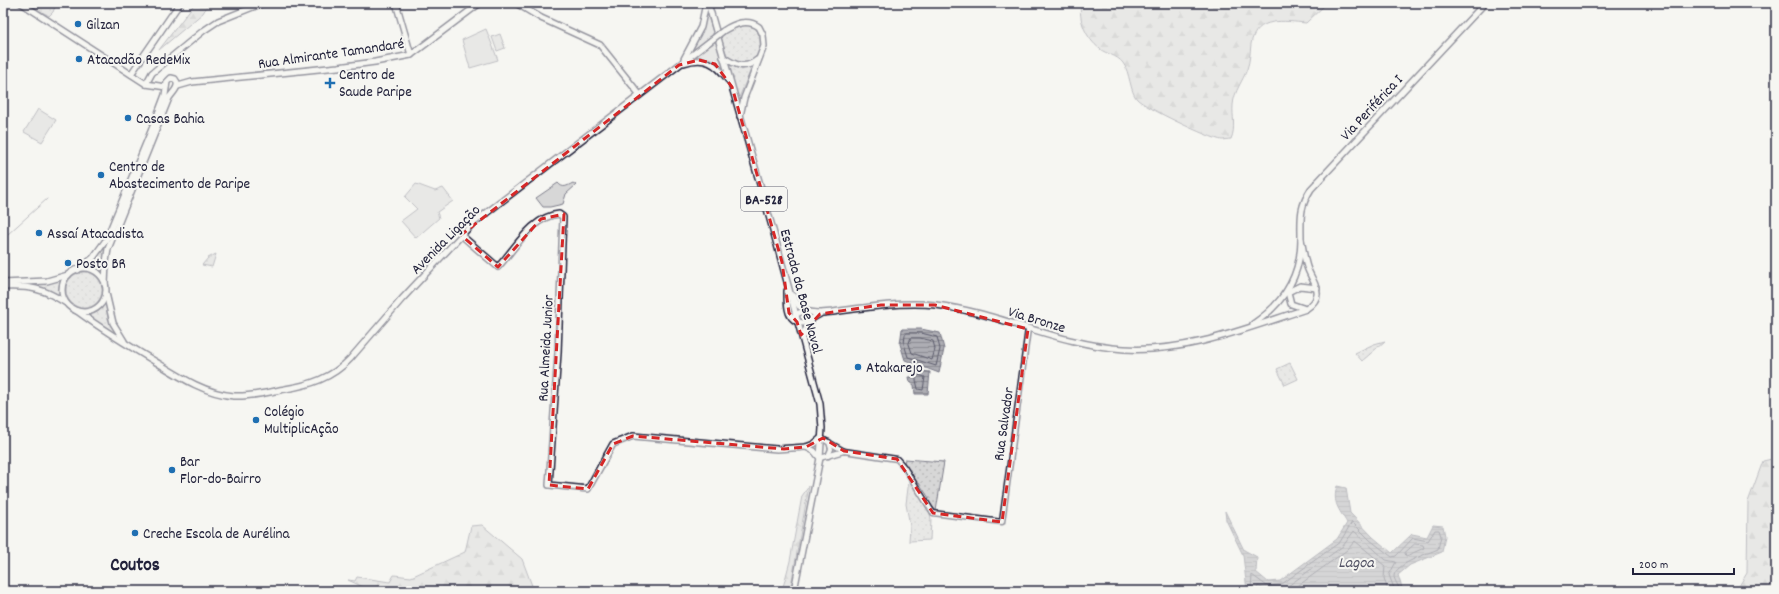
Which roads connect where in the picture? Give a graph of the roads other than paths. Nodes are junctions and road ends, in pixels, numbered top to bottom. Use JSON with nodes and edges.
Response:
{"nodes":[{"id":1,"x":21,"y":3,"type":"edge"},
{"id":2,"x":180,"y":3,"type":"edge"},
{"id":3,"x":263,"y":3,"type":"edge"},
{"id":4,"x":396,"y":3,"type":"edge"},
{"id":5,"x":480,"y":3,"type":"edge"},
{"id":6,"x":516,"y":3,"type":"edge"},
{"id":7,"x":707,"y":3,"type":"edge"},
{"id":8,"x":1485,"y":3,"type":"edge"},
{"id":9,"x":710,"y":13,"type":"junction"},
{"id":10,"x":704,"y":14,"type":"junction"},
{"id":11,"x":411,"y":55,"type":"junction"},
{"id":12,"x":723,"y":57,"type":"junction"},
{"id":13,"x":758,"y":60,"type":"junction"},
{"id":14,"x":680,"y":65,"type":"junction"},
{"id":15,"x":131,"y":74,"type":"junction"},
{"id":16,"x":177,"y":83,"type":"junction"},
{"id":17,"x":146,"y":84,"type":"junction"},
{"id":18,"x":166,"y":87,"type":"junction"},
{"id":19,"x":732,"y":87,"type":"junction"},
{"id":20,"x":640,"y":95,"type":"junction"},
{"id":21,"x":740,"y":117,"type":"junction"},
{"id":22,"x":461,"y":235,"type":"junction"},
{"id":23,"x":1301,"y":239,"type":"junction"},
{"id":24,"x":78,"y":270,"type":"junction"},
{"id":25,"x":69,"y":275,"type":"junction"},
{"id":26,"x":786,"y":282,"type":"junction"},
{"id":27,"x":3,"y":283,"type":"edge"},
{"id":28,"x":105,"y":285,"type":"junction"},
{"id":29,"x":3,"y":288,"type":"edge"},
{"id":30,"x":1317,"y":288,"type":"junction"},
{"id":31,"x":106,"y":292,"type":"junction"},
{"id":32,"x":1288,"y":292,"type":"junction"},
{"id":33,"x":66,"y":303,"type":"junction"},
{"id":34,"x":1306,"y":308,"type":"junction"},
{"id":35,"x":77,"y":311,"type":"junction"},
{"id":36,"x":809,"y":311,"type":"junction"},
{"id":37,"x":820,"y":314,"type":"junction"},
{"id":38,"x":795,"y":315,"type":"junction"},
{"id":39,"x":811,"y":320,"type":"junction"},
{"id":40,"x":797,"y":322,"type":"junction"},
{"id":41,"x":1247,"y":328,"type":"junction"},
{"id":42,"x":1028,"y":329,"type":"junction"},
{"id":43,"x":803,"y":340,"type":"junction"},
{"id":44,"x":127,"y":345,"type":"junction"},
{"id":45,"x":821,"y":438,"type":"junction"},
{"id":46,"x":827,"y":441,"type":"junction"},
{"id":47,"x":806,"y":447,"type":"junction"},
{"id":48,"x":844,"y":451,"type":"junction"},
{"id":49,"x":827,"y":457,"type":"junction"},
{"id":50,"x":820,"y":458,"type":"junction"},
{"id":51,"x":794,"y":591,"type":"edge"}],
"edges":[{"from":1,"to":15,"type":"main road"},
{"from":2,"to":15,"type":"main road"},
{"from":3,"to":17,"type":"main road"},
{"from":4,"to":11,"type":"main road"},
{"from":5,"to":11,"type":"main road","name":"Rua Almirante Tamandaré"},
{"from":6,"to":20,"type":"main road"},
{"from":7,"to":9,"type":"main road","name":"Estrada da Base Naval","number":"BA-528"},
{"from":7,"to":10,"type":"main road"},
{"from":8,"to":23,"type":"main road","name":"Via Periférica I"},
{"from":9,"to":10,"type":"main road"},
{"from":9,"to":12,"type":"main road","name":"Estrada da Base Naval","number":"BA-528"},
{"from":10,"to":14,"type":"main road"},
{"from":11,"to":16,"type":"main road","name":"Rua Almirante Tamandaré"},
{"from":12,"to":13,"type":"main road"},
{"from":12,"to":19,"type":"main road","name":"Estrada da Base Naval","number":"BA-528"},
{"from":13,"to":14,"type":"main road","name":"Avenida Ligação","bridge":true},
{"from":13,"to":21,"type":"main road","name":"Avenida Ligação"},
{"from":14,"to":19,"type":"main road"},
{"from":14,"to":20,"type":"main road","name":"Avenida Ligação"},
{"from":15,"to":17,"type":"main road"},
{"from":16,"to":18,"type":"main road","name":"Rua Almirante Tamandaré"},
{"from":16,"to":28,"type":"main road"},
{"from":17,"to":18,"type":"main road"},
{"from":18,"to":24,"type":"main road"},
{"from":19,"to":21,"type":"main road","name":"Estrada da Base Naval","number":"BA-528"},
{"from":20,"to":22,"type":"main road","name":"Avenida Ligação"},
{"from":21,"to":26,"type":"main road","name":"Estrada da Base Naval","number":"BA-528"},
{"from":22,"to":44,"type":"main road","name":"Avenida Ligação"},
{"from":22,"to":47,"type":"main road","name":"Rua Almeida Junior"},
{"from":23,"to":30,"type":"main road"},
{"from":23,"to":32,"type":"main road"},
{"from":24,"to":25,"type":"main road"},
{"from":24,"to":28,"type":"main road"},
{"from":25,"to":27,"type":"main road"},
{"from":25,"to":33,"type":"main road"},
{"from":26,"to":36,"type":"main road"},
{"from":26,"to":38,"type":"main road","name":"Estrada da Base Naval","number":"BA-528"},
{"from":26,"to":40,"type":"main road"},
{"from":28,"to":31,"type":"main road"},
{"from":29,"to":33,"type":"main road"},
{"from":30,"to":32,"type":"main road"},
{"from":30,"to":34,"type":"main road"},
{"from":31,"to":35,"type":"main road"},
{"from":31,"to":44,"type":"main road","name":"Avenida Ligação"},
{"from":32,"to":34,"type":"main road"},
{"from":32,"to":41,"type":"main road"},
{"from":33,"to":35,"type":"main road"},
{"from":34,"to":41,"type":"main road","name":"Via Bronze"},
{"from":35,"to":44,"type":"main road","name":"Avenida Ligação"},
{"from":36,"to":37,"type":"main road","name":"Via Bronze"},
{"from":36,"to":38,"type":"main road"},
{"from":37,"to":39,"type":"main road","name":"Via Bronze"},
{"from":37,"to":42,"type":"main road","name":"Via Bronze"},
{"from":38,"to":40,"type":"main road","name":"Estrada da Base Naval","number":"BA-528"},
{"from":39,"to":40,"type":"main road","name":"Via Bronze"},
{"from":39,"to":43,"type":"main road"},
{"from":40,"to":43,"type":"main road","name":"Estrada da Base Naval","number":"BA-528"},
{"from":41,"to":42,"type":"main road","name":"Via Bronze"},
{"from":42,"to":48,"type":"street","name":"Rua Salvador"},
{"from":43,"to":45,"type":"main road","name":"Estrada da Base Naval","number":"BA-528"},
{"from":45,"to":46,"type":"street"},
{"from":45,"to":47,"type":"main road"},
{"from":45,"to":50,"type":"main road","name":"Estrada da Base Naval","number":"BA-528"},
{"from":46,"to":48,"type":"street"},
{"from":46,"to":49,"type":"street"},
{"from":47,"to":50,"type":"main road"},
{"from":48,"to":49,"type":"street"},
{"from":49,"to":50,"type":"street"},
{"from":50,"to":51,"type":"main road","name":"Estrada da Base Naval","number":"BA-528"}]}
